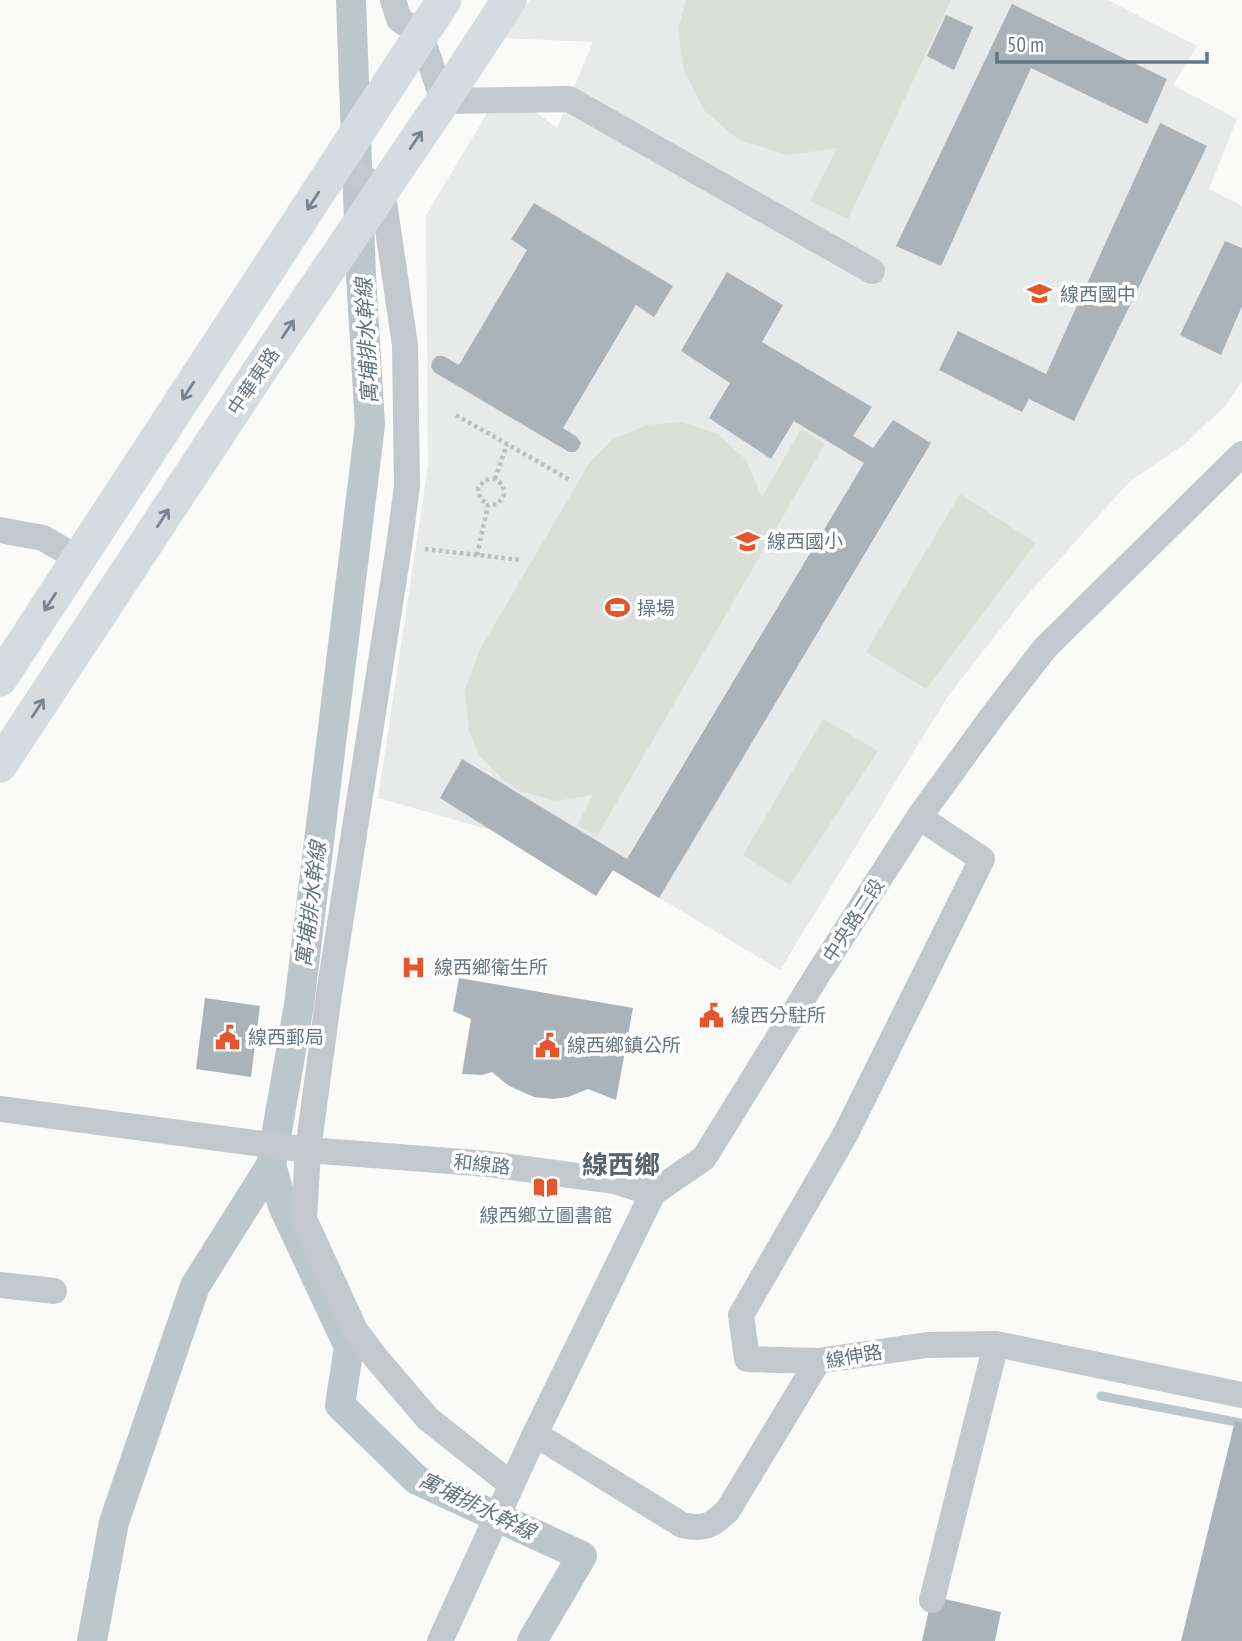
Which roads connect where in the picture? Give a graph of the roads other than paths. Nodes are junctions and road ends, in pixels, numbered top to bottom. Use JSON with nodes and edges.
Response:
{"nodes":[{"id":1,"x":393,"y":0,"type":"edge"},
{"id":2,"x":444,"y":0,"type":"edge"},
{"id":3,"x":509,"y":0,"type":"edge"},
{"id":4,"x":421,"y":35,"type":"junction"},
{"id":5,"x":443,"y":101,"type":"junction"},
{"id":6,"x":338,"y":162,"type":"junction"},
{"id":7,"x":382,"y":189,"type":"junction"},
{"id":8,"x":872,"y":271,"type":"dead end"},
{"id":9,"x":1242,"y":454,"type":"edge"},
{"id":10,"x":0,"y":530,"type":"edge"},
{"id":11,"x":79,"y":559,"type":"junction"},
{"id":12,"x":0,"y":679,"type":"edge"},
{"id":13,"x":0,"y":765,"type":"edge"},
{"id":14,"x":919,"y":817,"type":"junction"},
{"id":15,"x":0,"y":1109,"type":"edge"},
{"id":16,"x":308,"y":1150,"type":"junction"},
{"id":17,"x":653,"y":1193,"type":"junction"},
{"id":18,"x":0,"y":1285,"type":"edge"},
{"id":19,"x":54,"y":1291,"type":"dead end"},
{"id":20,"x":996,"y":1344,"type":"junction"},
{"id":21,"x":818,"y":1361,"type":"junction"},
{"id":22,"x":1242,"y":1395,"type":"edge"},
{"id":23,"x":535,"y":1434,"type":"junction"},
{"id":24,"x":512,"y":1485,"type":"junction"},
{"id":25,"x":933,"y":1600,"type":"dead end"},
{"id":26,"x":439,"y":1641,"type":"edge"}],
"edges":[{"from":1,"to":4,"type":"street"},
{"from":2,"to":4,"type":"main road"},
{"from":3,"to":5,"type":"main road","name":"中華東路"},
{"from":4,"to":5,"type":"street"},
{"from":4,"to":6,"type":"main road"},
{"from":7,"to":5,"type":"main road","name":"中華東路","one_way":true},
{"from":5,"to":8,"type":"street"},
{"from":6,"to":7,"type":"street"},
{"from":6,"to":11,"type":"main road","one_way":true},
{"from":13,"to":7,"type":"main road","name":"中華東路","one_way":true},
{"from":7,"to":16,"type":"street"},
{"from":9,"to":14,"type":"street","name":"中央路二段"},
{"from":10,"to":11,"type":"street"},
{"from":11,"to":12,"type":"main road","one_way":true},
{"from":14,"to":17,"type":"street","name":"中央路二段"},
{"from":14,"to":21,"type":"street"},
{"from":15,"to":16,"type":"street","name":"和線路"},
{"from":16,"to":17,"type":"street","name":"和線路"},
{"from":16,"to":24,"type":"street"},
{"from":17,"to":23,"type":"street","name":"中央路二段"},
{"from":18,"to":19,"type":"street"},
{"from":20,"to":21,"type":"street","name":"線伸路"},
{"from":20,"to":22,"type":"street","name":"線伸路"},
{"from":20,"to":25,"type":"street"},
{"from":21,"to":23,"type":"street","name":"線伸路"},
{"from":23,"to":24,"type":"street","name":"中央路二段"},
{"from":24,"to":26,"type":"street","name":"中央路二段"}]}
